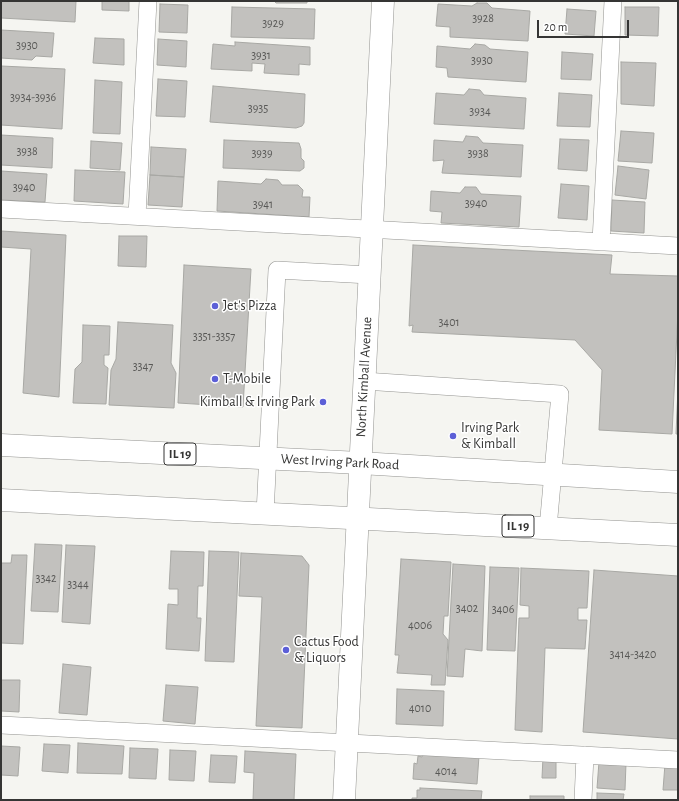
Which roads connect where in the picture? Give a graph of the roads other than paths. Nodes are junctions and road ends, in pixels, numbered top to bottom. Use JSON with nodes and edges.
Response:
{"nodes":[{"id":1,"x":148,"y":1,"type":"edge"},
{"id":2,"x":383,"y":1,"type":"edge"},
{"id":3,"x":613,"y":1,"type":"edge"},
{"id":4,"x":1,"y":209,"type":"edge"},
{"id":5,"x":137,"y":216,"type":"junction"},
{"id":6,"x":372,"y":229,"type":"junction"},
{"id":7,"x":601,"y":242,"type":"junction"},
{"id":8,"x":678,"y":246,"type":"edge"},
{"id":9,"x":369,"y":275,"type":"junction"},
{"id":10,"x":364,"y":381,"type":"junction"},
{"id":11,"x":1,"y":445,"type":"edge"},
{"id":12,"x":268,"y":458,"type":"junction"},
{"id":13,"x":360,"y":463,"type":"junction"},
{"id":14,"x":553,"y":474,"type":"junction"},
{"id":15,"x":678,"y":482,"type":"edge"},
{"id":16,"x":1,"y":500,"type":"edge"},
{"id":17,"x":265,"y":514,"type":"junction"},
{"id":18,"x":357,"y":518,"type":"junction"},
{"id":19,"x":548,"y":528,"type":"junction"},
{"id":20,"x":678,"y":534,"type":"edge"},
{"id":21,"x":1,"y":725,"type":"edge"},
{"id":22,"x":347,"y":743,"type":"junction"},
{"id":23,"x":585,"y":755,"type":"junction"},
{"id":24,"x":678,"y":760,"type":"edge"},
{"id":25,"x":344,"y":800,"type":"edge"},
{"id":26,"x":583,"y":800,"type":"edge"}],
"edges":[{"from":1,"to":5,"type":"lane"},
{"from":2,"to":6,"type":"main road","name":"North Kimball Avenue"},
{"from":3,"to":7,"type":"lane"},
{"from":4,"to":5,"type":"lane"},
{"from":5,"to":6,"type":"lane"},
{"from":6,"to":7,"type":"lane"},
{"from":6,"to":9,"type":"main road","name":"North Kimball Avenue"},
{"from":7,"to":8,"type":"lane"},
{"from":9,"to":10,"type":"main road","name":"North Kimball Avenue"},
{"from":9,"to":12,"type":"lane"},
{"from":10,"to":13,"type":"main road","name":"North Kimball Avenue"},
{"from":10,"to":14,"type":"lane"},
{"from":11,"to":12,"type":"main road","name":"West Irving Park Road","number":"IL 19"},
{"from":12,"to":13,"type":"main road","name":"West Irving Park Road","number":"IL 19"},
{"from":12,"to":17,"type":"lane"},
{"from":13,"to":14,"type":"main road","name":"West Irving Park Road","number":"IL 19"},
{"from":13,"to":18,"type":"main road","name":"North Kimball Avenue"},
{"from":14,"to":15,"type":"main road","name":"West Irving Park Road","number":"IL 19"},
{"from":14,"to":19,"type":"lane"},
{"from":16,"to":17,"type":"main road","number":"IL 19"},
{"from":17,"to":18,"type":"main road","number":"IL 19"},
{"from":18,"to":19,"type":"main road","number":"IL 19"},
{"from":18,"to":22,"type":"main road","name":"North Kimball Avenue"},
{"from":19,"to":20,"type":"main road","number":"IL 19"},
{"from":21,"to":22,"type":"lane"},
{"from":22,"to":23,"type":"lane"},
{"from":22,"to":25,"type":"main road","name":"North Kimball Avenue"},
{"from":23,"to":24,"type":"lane"},
{"from":23,"to":26,"type":"lane"}]}
